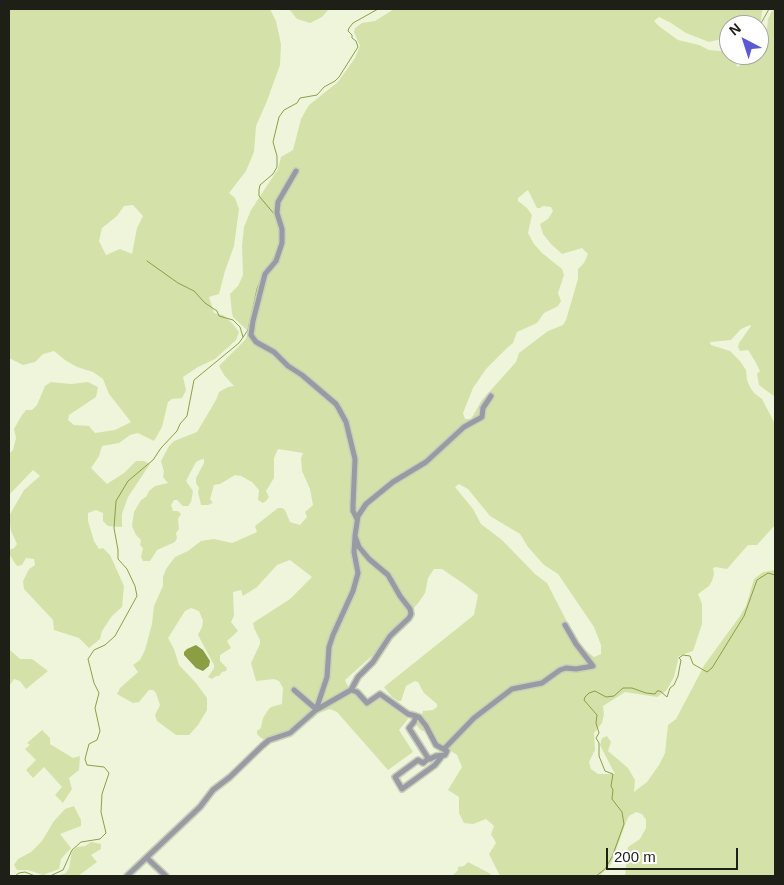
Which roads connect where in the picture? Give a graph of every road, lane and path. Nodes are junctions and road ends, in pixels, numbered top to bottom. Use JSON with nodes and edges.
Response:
{"nodes":[{"id":1,"x":296,"y":171,"type":"dead end"},
{"id":2,"x":491,"y":396,"type":"dead end"},
{"id":3,"x":358,"y":519,"type":"junction"},
{"id":4,"x":355,"y":536,"type":"junction"},
{"id":5,"x":565,"y":624,"type":"dead end"},
{"id":6,"x":294,"y":690,"type":"dead end"},
{"id":7,"x":352,"y":690,"type":"junction"},
{"id":8,"x":316,"y":709,"type":"junction"},
{"id":9,"x":416,"y":716,"type":"junction"},
{"id":10,"x":444,"y":749,"type":"junction"},
{"id":11,"x":442,"y":756,"type":"junction"},
{"id":12,"x":429,"y":758,"type":"junction"},
{"id":13,"x":147,"y":858,"type":"junction"},
{"id":14,"x":127,"y":876,"type":"edge"},
{"id":15,"x":166,"y":876,"type":"edge"}],
"edges":[{"from":1,"to":3,"type":"street"},
{"from":2,"to":3,"type":"street"},
{"from":3,"to":4,"type":"street"},
{"from":4,"to":7,"type":"street"},
{"from":4,"to":8,"type":"street"},
{"from":5,"to":10,"type":"street"},
{"from":6,"to":8,"type":"street"},
{"from":7,"to":8,"type":"street"},
{"from":7,"to":9,"type":"street"},
{"from":8,"to":13,"type":"street"},
{"from":9,"to":10,"type":"street"},
{"from":9,"to":12,"type":"street"},
{"from":10,"to":11,"type":"street"},
{"from":11,"to":12,"type":"street"},
{"from":11,"to":12,"type":"street"},
{"from":13,"to":14,"type":"street"},
{"from":13,"to":15,"type":"street"}]}
